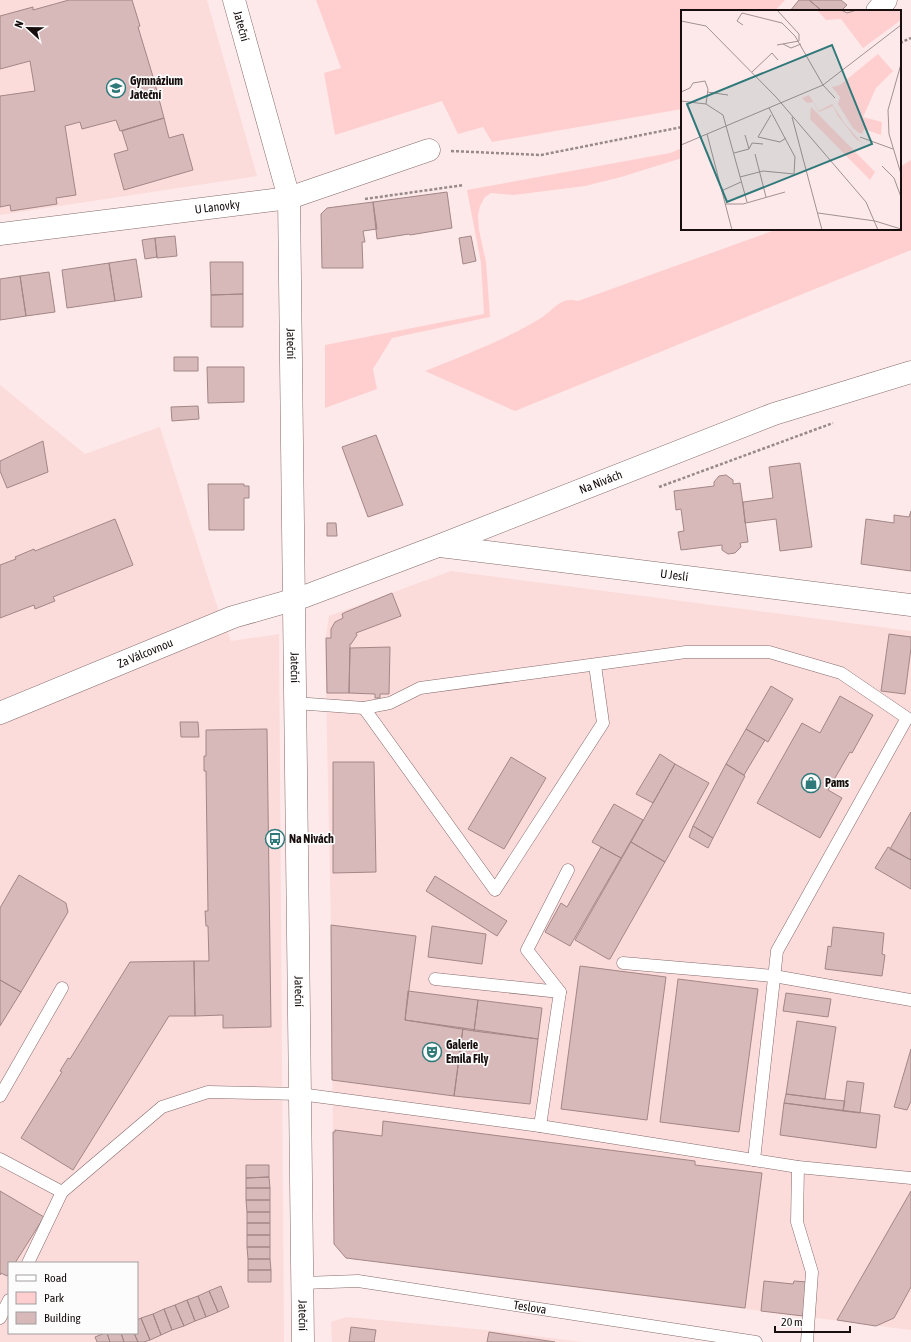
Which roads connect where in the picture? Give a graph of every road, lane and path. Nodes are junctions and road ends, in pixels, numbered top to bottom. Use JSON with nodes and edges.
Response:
{"nodes":[{"id":1,"x":234,"y":0,"type":"edge"},
{"id":2,"x":886,"y":0,"type":"edge"},
{"id":3,"x":878,"y":10,"type":"edge"},
{"id":4,"x":911,"y":38,"type":"edge"},
{"id":5,"x":901,"y":43,"type":"edge"},
{"id":6,"x":681,"y":127,"type":"edge"},
{"id":7,"x":429,"y":150,"type":"joint"},
{"id":8,"x":464,"y":185,"type":"dead end"},
{"id":9,"x":289,"y":198,"type":"junction"},
{"id":10,"x":359,"y":200,"type":"dead end"},
{"id":11,"x":0,"y":234,"type":"edge"},
{"id":12,"x":911,"y":372,"type":"edge"},
{"id":13,"x":833,"y":423,"type":"dead end"},
{"id":14,"x":657,"y":488,"type":"dead end"},
{"id":15,"x":438,"y":546,"type":"junction"},
{"id":16,"x":293,"y":600,"type":"junction"},
{"id":17,"x":911,"y":605,"type":"edge"},
{"id":18,"x":595,"y":665,"type":"junction"},
{"id":19,"x":295,"y":703,"type":"junction"},
{"id":20,"x":364,"y":708,"type":"junction"},
{"id":21,"x":0,"y":712,"type":"edge"},
{"id":22,"x":568,"y":870,"type":"dead end"},
{"id":23,"x":623,"y":963,"type":"dead end"},
{"id":24,"x":774,"y":976,"type":"junction"},
{"id":25,"x":435,"y":979,"type":"dead end"},
{"id":26,"x":62,"y":988,"type":"dead end"},
{"id":27,"x":560,"y":992,"type":"junction"},
{"id":28,"x":911,"y":1000,"type":"edge"},
{"id":29,"x":300,"y":1094,"type":"junction"},
{"id":30,"x":0,"y":1096,"type":"edge"},
{"id":31,"x":540,"y":1126,"type":"junction"},
{"id":32,"x":0,"y":1159,"type":"edge"},
{"id":33,"x":754,"y":1160,"type":"junction"},
{"id":34,"x":798,"y":1167,"type":"junction"},
{"id":35,"x":911,"y":1178,"type":"edge"},
{"id":36,"x":62,"y":1192,"type":"junction"},
{"id":37,"x":28,"y":1262,"type":"edge"},
{"id":38,"x":303,"y":1283,"type":"junction"},
{"id":39,"x":8,"y":1302,"type":"edge"},
{"id":40,"x":0,"y":1318,"type":"edge"},
{"id":41,"x":303,"y":1342,"type":"edge"},
{"id":42,"x":756,"y":1342,"type":"edge"},
{"id":43,"x":807,"y":1342,"type":"edge"}],
"edges":[{"from":1,"to":9,"type":"street","name":"Jateční"},
{"from":2,"to":3,"type":"street"},
{"from":4,"to":5,"type":"path"},
{"from":6,"to":7,"type":"path"},
{"from":7,"to":9,"type":"street","name":"U Lanovky"},
{"from":8,"to":10,"type":"path"},
{"from":9,"to":11,"type":"street","name":"U Lanovky"},
{"from":9,"to":16,"type":"street","name":"Jateční"},
{"from":12,"to":15,"type":"street","name":"Na Nivách"},
{"from":13,"to":14,"type":"path"},
{"from":15,"to":16,"type":"street","name":"Na Nivách"},
{"from":15,"to":17,"type":"street","name":"U Jeslí"},
{"from":16,"to":19,"type":"street","name":"Jateční"},
{"from":16,"to":21,"type":"street","name":"Za Válcovnou"},
{"from":18,"to":20,"type":"lane"},
{"from":18,"to":20,"type":"lane"},
{"from":18,"to":24,"type":"lane"},
{"from":19,"to":20,"type":"lane"},
{"from":19,"to":29,"type":"street","name":"Jateční"},
{"from":22,"to":27,"type":"lane"},
{"from":23,"to":24,"type":"lane"},
{"from":24,"to":28,"type":"lane"},
{"from":24,"to":33,"type":"lane"},
{"from":25,"to":27,"type":"lane"},
{"from":26,"to":30,"type":"lane"},
{"from":27,"to":31,"type":"lane"},
{"from":29,"to":31,"type":"lane"},
{"from":29,"to":36,"type":"lane"},
{"from":29,"to":38,"type":"street","name":"Jateční"},
{"from":31,"to":33,"type":"lane"},
{"from":32,"to":36,"type":"lane"},
{"from":33,"to":34,"type":"lane"},
{"from":34,"to":35,"type":"lane"},
{"from":34,"to":43,"type":"lane"},
{"from":36,"to":37,"type":"lane"},
{"from":38,"to":41,"type":"street","name":"Jateční"},
{"from":38,"to":42,"type":"lane","name":"Teslova"},
{"from":39,"to":40,"type":"lane"}]}
